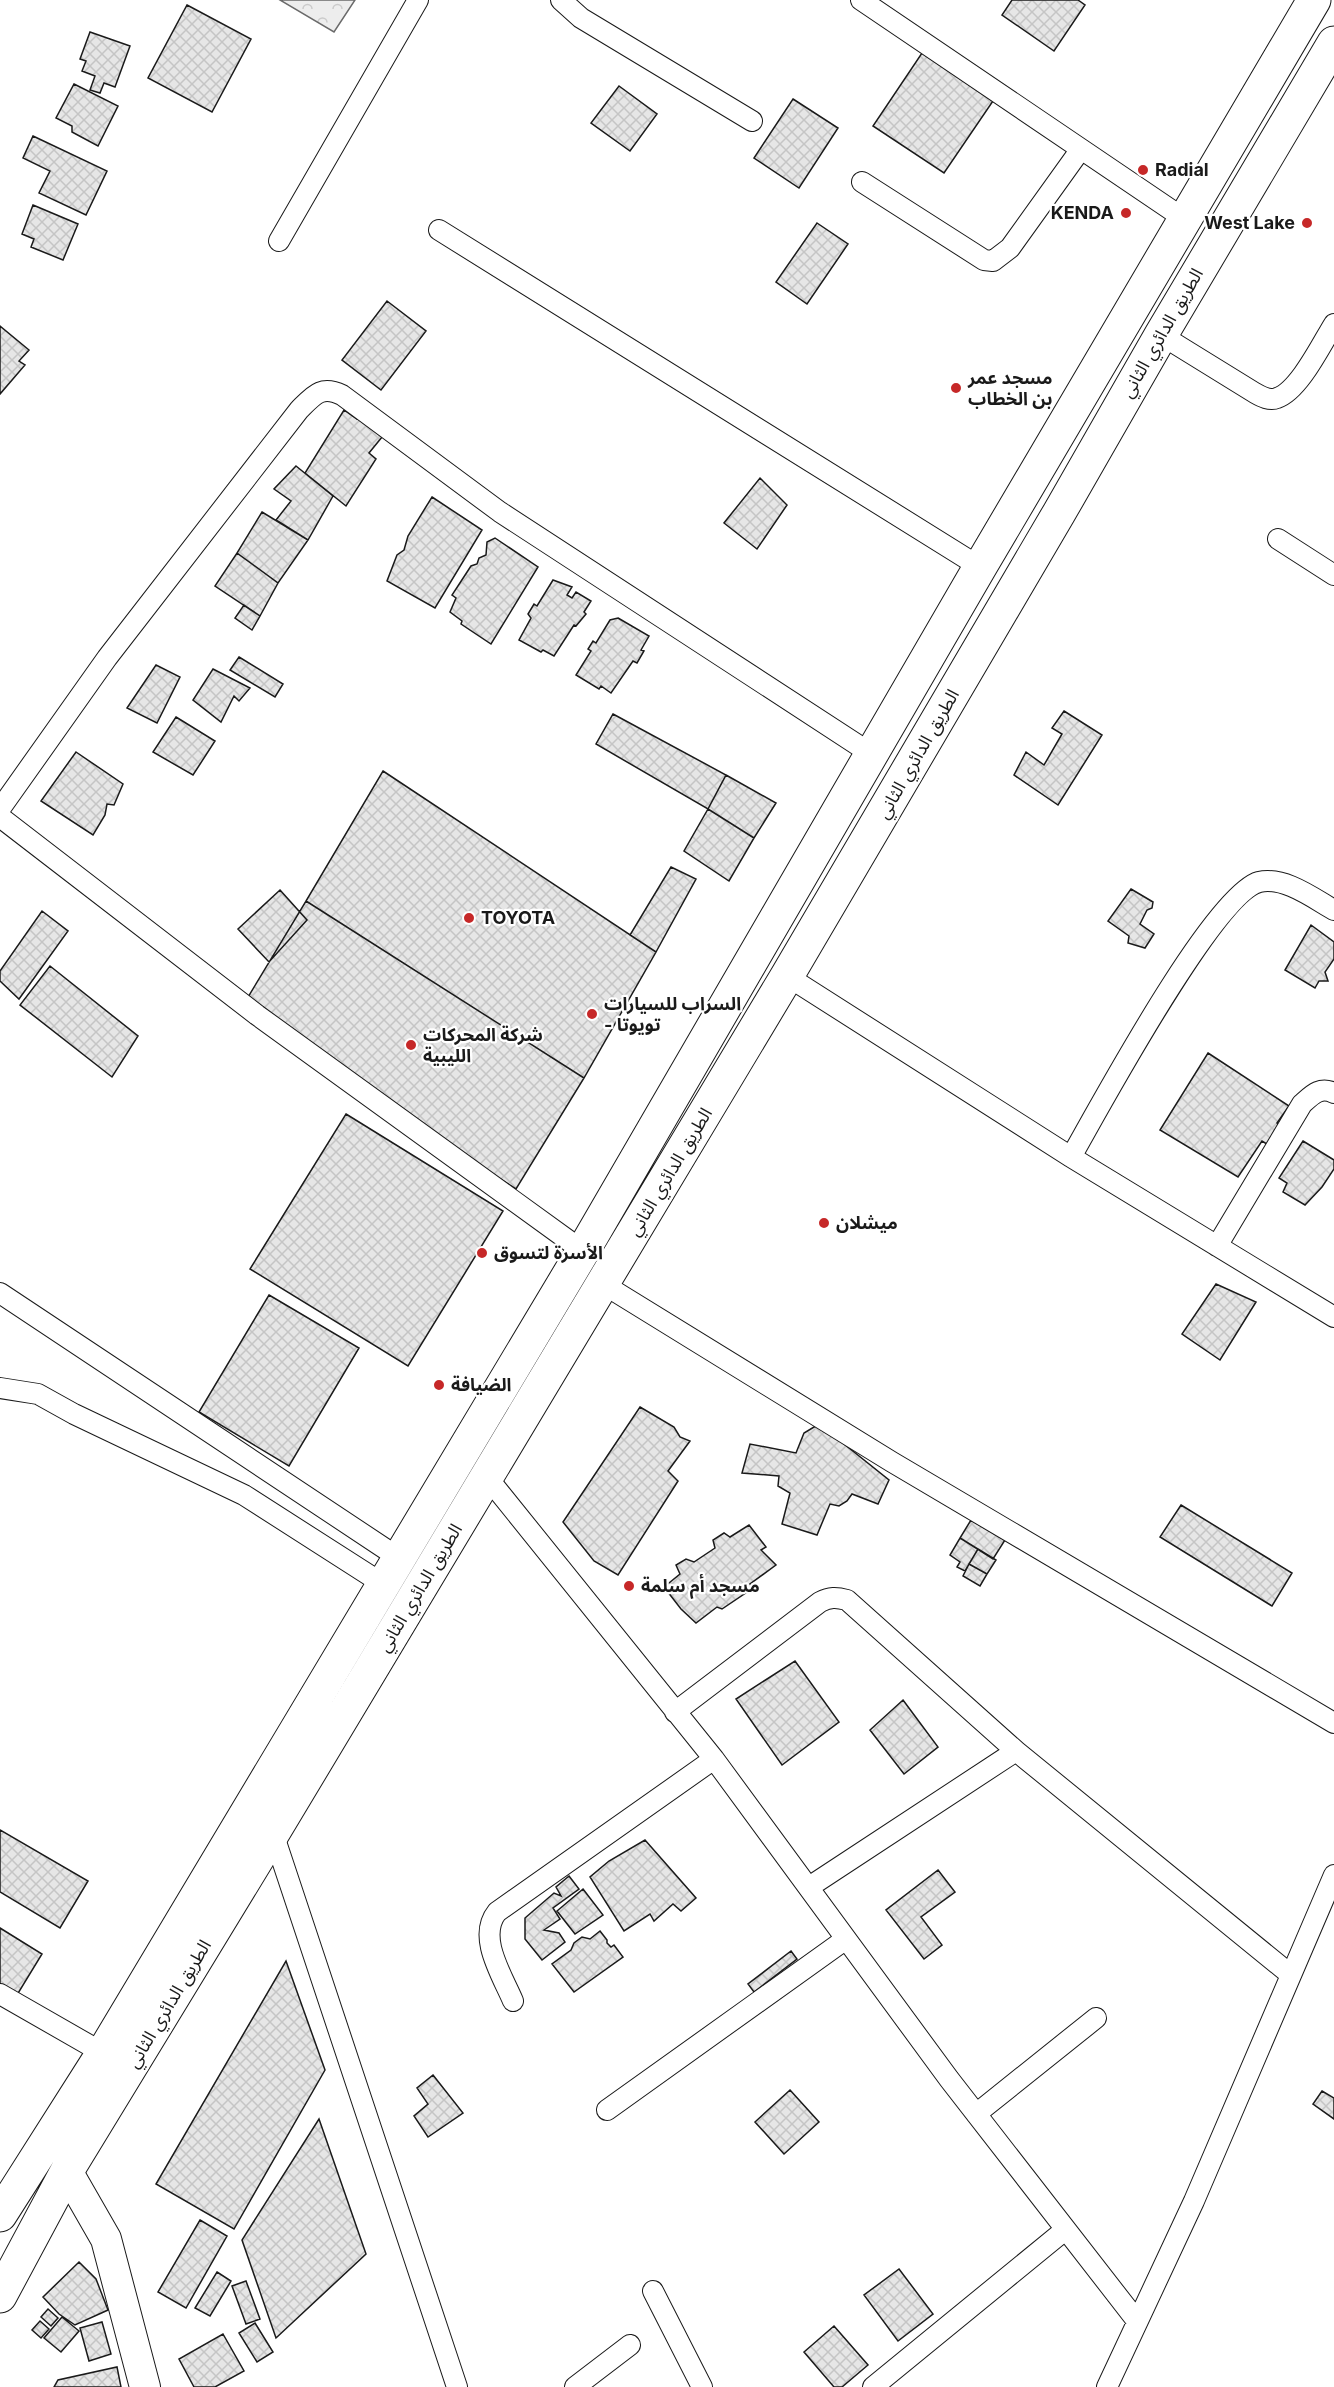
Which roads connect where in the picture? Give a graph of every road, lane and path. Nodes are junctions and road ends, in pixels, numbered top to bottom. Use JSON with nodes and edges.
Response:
{"nodes":[{"id":1,"x":418,"y":0,"type":"edge"},
{"id":2,"x":561,"y":0,"type":"edge"},
{"id":3,"x":861,"y":0,"type":"edge"},
{"id":4,"x":1314,"y":0,"type":"edge"},
{"id":5,"x":1334,"y":43,"type":"edge"},
{"id":6,"x":752,"y":121,"type":"dead end"},
{"id":7,"x":1081,"y":149,"type":"junction"},
{"id":8,"x":862,"y":182,"type":"dead end"},
{"id":9,"x":1186,"y":220,"type":"junction"},
{"id":10,"x":439,"y":230,"type":"dead end"},
{"id":11,"x":279,"y":241,"type":"dead end"},
{"id":12,"x":1334,"y":324,"type":"edge"},
{"id":13,"x":1161,"y":334,"type":"junction"},
{"id":14,"x":1278,"y":539,"type":"dead end"},
{"id":15,"x":980,"y":567,"type":"junction"},
{"id":16,"x":1334,"y":575,"type":"edge"},
{"id":17,"x":873,"y":755,"type":"junction"},
{"id":18,"x":0,"y":809,"type":"edge"},
{"id":19,"x":0,"y":816,"type":"edge"},
{"id":20,"x":1334,"y":910,"type":"edge"},
{"id":21,"x":787,"y":976,"type":"junction"},
{"id":22,"x":1334,"y":1093,"type":"edge"},
{"id":23,"x":1071,"y":1157,"type":"junction"},
{"id":24,"x":1217,"y":1246,"type":"junction"},
{"id":25,"x":583,"y":1251,"type":"junction"},
{"id":26,"x":603,"y":1284,"type":"junction"},
{"id":27,"x":0,"y":1293,"type":"edge"},
{"id":28,"x":1334,"y":1317,"type":"edge"},
{"id":29,"x":0,"y":1388,"type":"edge"},
{"id":30,"x":487,"y":1478,"type":"junction"},
{"id":31,"x":391,"y":1571,"type":"junction"},
{"id":32,"x":675,"y":1712,"type":"junction"},
{"id":33,"x":1334,"y":1724,"type":"edge"},
{"id":34,"x":1016,"y":1751,"type":"junction"},
{"id":35,"x":714,"y":1759,"type":"junction"},
{"id":36,"x":273,"y":1833,"type":"junction"},
{"id":37,"x":1334,"y":1875,"type":"edge"},
{"id":38,"x":809,"y":1887,"type":"junction"},
{"id":39,"x":846,"y":1939,"type":"junction"},
{"id":40,"x":1291,"y":1975,"type":"junction"},
{"id":41,"x":0,"y":1994,"type":"edge"},
{"id":42,"x":513,"y":2001,"type":"dead end"},
{"id":43,"x":1096,"y":2018,"type":"dead end"},
{"id":44,"x":103,"y":2053,"type":"junction"},
{"id":45,"x":607,"y":2110,"type":"dead end"},
{"id":46,"x":976,"y":2114,"type":"junction"},
{"id":47,"x":67,"y":2171,"type":"junction"},
{"id":48,"x":0,"y":2215,"type":"edge"},
{"id":49,"x":1065,"y":2230,"type":"junction"},
{"id":50,"x":653,"y":2291,"type":"dead end"},
{"id":51,"x":0,"y":2296,"type":"edge"},
{"id":52,"x":1137,"y":2321,"type":"junction"},
{"id":53,"x":630,"y":2345,"type":"dead end"},
{"id":54,"x":145,"y":2387,"type":"edge"},
{"id":55,"x":457,"y":2387,"type":"edge"},
{"id":56,"x":575,"y":2387,"type":"edge"},
{"id":57,"x":702,"y":2387,"type":"edge"},
{"id":58,"x":873,"y":2387,"type":"edge"},
{"id":59,"x":1107,"y":2387,"type":"edge"}],
"edges":[{"from":1,"to":11,"type":"street"},
{"from":2,"to":6,"type":"street"},
{"from":3,"to":7,"type":"street"},
{"from":4,"to":9,"type":"highway","name":"الطريق الدائري الثاني"},
{"from":5,"to":13,"type":"highway","name":"الطريق الدائري الثاني"},
{"from":7,"to":8,"type":"street"},
{"from":7,"to":9,"type":"street"},
{"from":9,"to":15,"type":"highway","name":"الطريق الدائري الثاني"},
{"from":10,"to":15,"type":"street"},
{"from":12,"to":13,"type":"street"},
{"from":13,"to":21,"type":"highway","name":"الطريق الدائري الثاني"},
{"from":14,"to":16,"type":"street"},
{"from":15,"to":17,"type":"highway","name":"الطريق الدائري الثاني"},
{"from":17,"to":18,"type":"street"},
{"from":17,"to":25,"type":"highway","name":"الطريق الدائري الثاني"},
{"from":19,"to":25,"type":"street"},
{"from":20,"to":23,"type":"street"},
{"from":21,"to":23,"type":"street"},
{"from":21,"to":26,"type":"highway","name":"الطريق الدائري الثاني"},
{"from":22,"to":24,"type":"street"},
{"from":23,"to":24,"type":"street"},
{"from":24,"to":28,"type":"street"},
{"from":25,"to":31,"type":"highway","name":"الطريق الدائري الثاني"},
{"from":26,"to":30,"type":"highway","name":"الطريق الدائري الثاني"},
{"from":26,"to":33,"type":"street"},
{"from":27,"to":31,"type":"street"},
{"from":29,"to":31,"type":"street"},
{"from":30,"to":32,"type":"street"},
{"from":30,"to":36,"type":"highway","name":"الطريق الدائري الثاني"},
{"from":31,"to":44,"type":"highway","name":"الطريق الدائري الثاني"},
{"from":32,"to":34,"type":"street"},
{"from":32,"to":35,"type":"street"},
{"from":34,"to":38,"type":"street"},
{"from":34,"to":40,"type":"street"},
{"from":35,"to":38,"type":"street"},
{"from":35,"to":42,"type":"street"},
{"from":36,"to":47,"type":"highway","name":"الطريق الدائري الثاني"},
{"from":36,"to":55,"type":"street"},
{"from":37,"to":40,"type":"street"},
{"from":38,"to":39,"type":"street"},
{"from":39,"to":45,"type":"street"},
{"from":39,"to":46,"type":"street"},
{"from":40,"to":52,"type":"street"},
{"from":41,"to":44,"type":"street"},
{"from":43,"to":46,"type":"street"},
{"from":44,"to":48,"type":"highway","name":"الطريق الدائري الثاني"},
{"from":46,"to":49,"type":"street"},
{"from":47,"to":51,"type":"highway","name":"الطريق الدائري الثاني"},
{"from":47,"to":54,"type":"main road"},
{"from":49,"to":52,"type":"street"},
{"from":49,"to":58,"type":"street"},
{"from":50,"to":57,"type":"street"},
{"from":52,"to":59,"type":"street"},
{"from":53,"to":56,"type":"street"}]}
